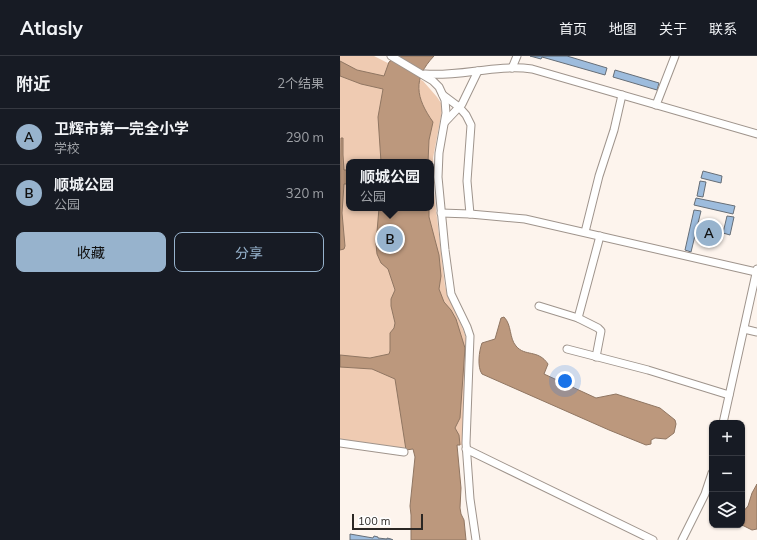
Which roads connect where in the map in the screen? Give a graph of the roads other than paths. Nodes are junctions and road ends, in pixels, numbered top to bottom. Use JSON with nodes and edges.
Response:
{"nodes":[{"id":1,"x":392,"y":56,"type":"edge"},
{"id":2,"x":518,"y":56,"type":"edge"},
{"id":3,"x":675,"y":56,"type":"edge"},
{"id":4,"x":512,"y":68,"type":"junction"},
{"id":5,"x":478,"y":71,"type":"junction"},
{"id":6,"x":423,"y":73,"type":"junction"},
{"id":7,"x":443,"y":95,"type":"junction"},
{"id":8,"x":622,"y":95,"type":"junction"},
{"id":9,"x":656,"y":105,"type":"junction"},
{"id":10,"x":459,"y":107,"type":"junction"},
{"id":11,"x":444,"y":124,"type":"junction"},
{"id":12,"x":757,"y":134,"type":"edge"},
{"id":13,"x":441,"y":213,"type":"junction"},
{"id":14,"x":470,"y":214,"type":"junction"},
{"id":15,"x":585,"y":232,"type":"junction"},
{"id":16,"x":600,"y":236,"type":"junction"},
{"id":17,"x":757,"y":270,"type":"edge"},
{"id":18,"x":539,"y":306,"type":"dead end"},
{"id":19,"x":578,"y":318,"type":"junction"},
{"id":20,"x":744,"y":329,"type":"junction"},
{"id":21,"x":757,"y":332,"type":"edge"},
{"id":22,"x":567,"y":349,"type":"dead end"},
{"id":23,"x":596,"y":357,"type":"junction"},
{"id":24,"x":729,"y":395,"type":"junction"},
{"id":25,"x":724,"y":420,"type":"edge"},
{"id":26,"x":340,"y":443,"type":"edge"},
{"id":27,"x":466,"y":449,"type":"junction"},
{"id":28,"x":404,"y":452,"type":"dead end"},
{"id":29,"x":709,"y":484,"type":"edge"},
{"id":30,"x":476,"y":540,"type":"edge"},
{"id":31,"x":654,"y":540,"type":"edge"},
{"id":32,"x":682,"y":540,"type":"edge"}],
"edges":[{"from":1,"to":6,"type":"street"},
{"from":2,"to":4,"type":"street"},
{"from":3,"to":9,"type":"street"},
{"from":4,"to":5,"type":"street"},
{"from":4,"to":8,"type":"street"},
{"from":5,"to":6,"type":"street"},
{"from":5,"to":10,"type":"street"},
{"from":6,"to":7,"type":"street"},
{"from":7,"to":10,"type":"street"},
{"from":7,"to":11,"type":"street"},
{"from":8,"to":9,"type":"street"},
{"from":8,"to":15,"type":"street"},
{"from":9,"to":12,"type":"street"},
{"from":10,"to":11,"type":"street"},
{"from":10,"to":14,"type":"street"},
{"from":11,"to":13,"type":"street"},
{"from":13,"to":14,"type":"street"},
{"from":13,"to":27,"type":"street"},
{"from":14,"to":15,"type":"street"},
{"from":15,"to":16,"type":"street"},
{"from":16,"to":17,"type":"street"},
{"from":16,"to":19,"type":"street"},
{"from":17,"to":20,"type":"street"},
{"from":18,"to":19,"type":"street"},
{"from":19,"to":23,"type":"street"},
{"from":20,"to":21,"type":"street"},
{"from":20,"to":24,"type":"street"},
{"from":22,"to":23,"type":"street"},
{"from":23,"to":24,"type":"street"},
{"from":24,"to":25,"type":"street"},
{"from":26,"to":28,"type":"street"},
{"from":27,"to":30,"type":"street"},
{"from":27,"to":31,"type":"street"},
{"from":29,"to":32,"type":"street"}]}
